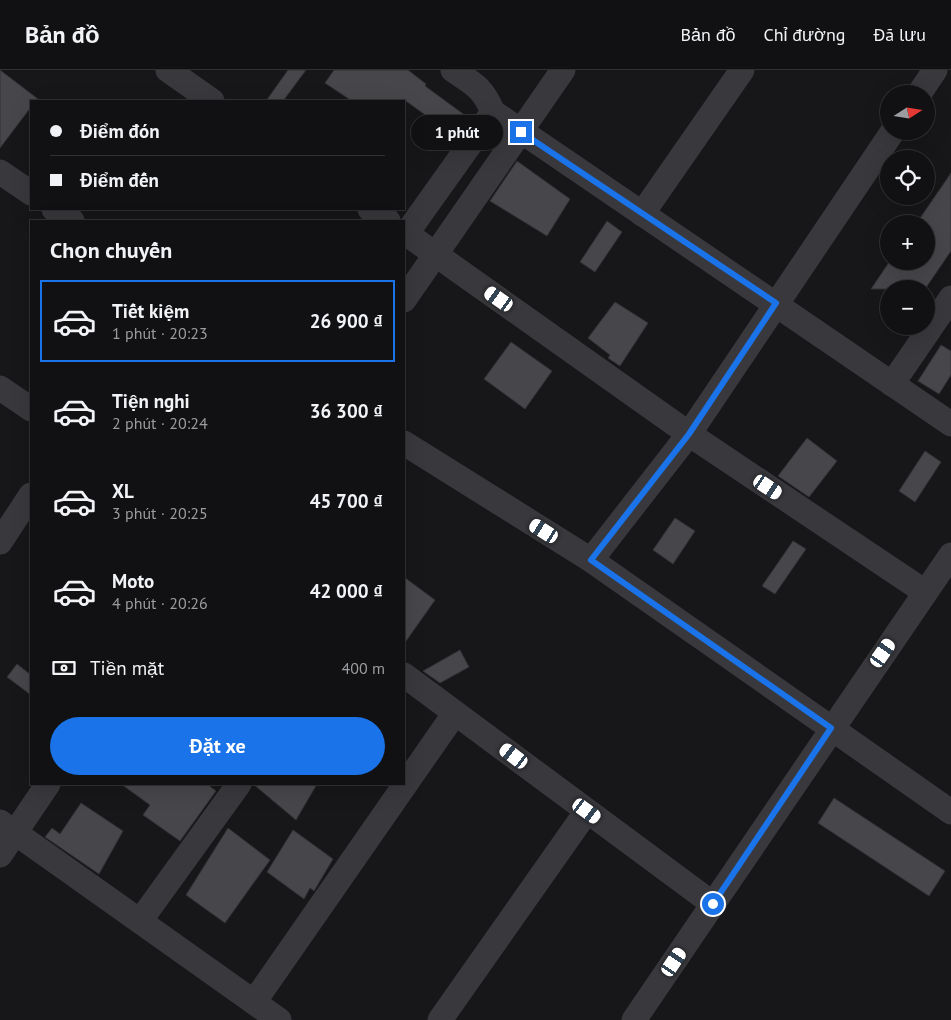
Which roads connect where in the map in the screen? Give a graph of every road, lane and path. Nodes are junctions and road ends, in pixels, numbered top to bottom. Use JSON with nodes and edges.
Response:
{"nodes":[{"id":1,"x":168,"y":70,"type":"edge"},
{"id":2,"x":452,"y":70,"type":"edge"},
{"id":3,"x":563,"y":70,"type":"edge"},
{"id":4,"x":742,"y":70,"type":"edge"},
{"id":5,"x":935,"y":70,"type":"edge"},
{"id":6,"x":925,"y":85,"type":"edge"},
{"id":7,"x":211,"y":100,"type":"edge"},
{"id":8,"x":493,"y":112,"type":"junction"},
{"id":9,"x":521,"y":132,"type":"junction"},
{"id":10,"x":887,"y":140,"type":"edge"},
{"id":11,"x":0,"y":172,"type":"edge"},
{"id":12,"x":30,"y":192,"type":"edge"},
{"id":13,"x":56,"y":210,"type":"edge"},
{"id":14,"x":371,"y":210,"type":"edge"},
{"id":15,"x":642,"y":214,"type":"junction"},
{"id":16,"x":70,"y":220,"type":"edge"},
{"id":17,"x":385,"y":220,"type":"edge"},
{"id":18,"x":405,"y":225,"type":"edge"},
{"id":19,"x":405,"y":234,"type":"edge"},
{"id":20,"x":436,"y":254,"type":"junction"},
{"id":21,"x":951,"y":298,"type":"edge"},
{"id":22,"x":405,"y":299,"type":"edge"},
{"id":23,"x":776,"y":303,"type":"junction"},
{"id":24,"x":892,"y":384,"type":"junction"},
{"id":25,"x":0,"y":388,"type":"edge"},
{"id":26,"x":30,"y":408,"type":"edge"},
{"id":27,"x":951,"y":424,"type":"edge"},
{"id":28,"x":689,"y":434,"type":"junction"},
{"id":29,"x":405,"y":444,"type":"edge"},
{"id":30,"x":30,"y":497,"type":"edge"},
{"id":31,"x":0,"y":542,"type":"edge"},
{"id":32,"x":951,"y":555,"type":"edge"},
{"id":33,"x":591,"y":560,"type":"junction"},
{"id":34,"x":925,"y":592,"type":"junction"},
{"id":35,"x":405,"y":676,"type":"edge"},
{"id":36,"x":455,"y":713,"type":"junction"},
{"id":37,"x":831,"y":728,"type":"junction"},
{"id":38,"x":47,"y":785,"type":"edge"},
{"id":39,"x":238,"y":785,"type":"edge"},
{"id":40,"x":405,"y":785,"type":"edge"},
{"id":41,"x":405,"y":785,"type":"edge"},
{"id":42,"x":587,"y":811,"type":"junction"},
{"id":43,"x":951,"y":812,"type":"edge"},
{"id":44,"x":8,"y":828,"type":"edge"},
{"id":45,"x":0,"y":855,"type":"edge"},
{"id":46,"x":713,"y":904,"type":"junction"},
{"id":47,"x":140,"y":921,"type":"junction"},
{"id":48,"x":254,"y":1002,"type":"junction"},
{"id":49,"x":278,"y":1020,"type":"edge"},
{"id":50,"x":440,"y":1020,"type":"edge"},
{"id":51,"x":634,"y":1020,"type":"edge"}],
"edges":[{"from":1,"to":7,"type":"street"},
{"from":2,"to":8,"type":"street"},
{"from":3,"to":9,"type":"street"},
{"from":4,"to":15,"type":"street"},
{"from":5,"to":6,"type":"street"},
{"from":8,"to":9,"type":"street"},
{"from":8,"to":18,"type":"street"},
{"from":9,"to":15,"type":"street"},
{"from":9,"to":20,"type":"street"},
{"from":10,"to":23,"type":"street"},
{"from":11,"to":12,"type":"street"},
{"from":13,"to":16,"type":"street"},
{"from":14,"to":17,"type":"street"},
{"from":15,"to":23,"type":"street"},
{"from":19,"to":20,"type":"street"},
{"from":20,"to":22,"type":"street"},
{"from":20,"to":28,"type":"street"},
{"from":21,"to":24,"type":"street"},
{"from":23,"to":24,"type":"street"},
{"from":23,"to":28,"type":"street"},
{"from":24,"to":27,"type":"street"},
{"from":25,"to":26,"type":"street"},
{"from":28,"to":33,"type":"street"},
{"from":28,"to":34,"type":"street"},
{"from":29,"to":33,"type":"street"},
{"from":30,"to":31,"type":"street"},
{"from":32,"to":34,"type":"street"},
{"from":33,"to":37,"type":"street"},
{"from":34,"to":37,"type":"street"},
{"from":35,"to":36,"type":"street"},
{"from":36,"to":40,"type":"street"},
{"from":36,"to":42,"type":"street"},
{"from":37,"to":43,"type":"street"},
{"from":37,"to":46,"type":"street"},
{"from":38,"to":44,"type":"street"},
{"from":39,"to":47,"type":"street"},
{"from":41,"to":48,"type":"street"},
{"from":42,"to":46,"type":"street"},
{"from":42,"to":50,"type":"street"},
{"from":44,"to":45,"type":"street"},
{"from":44,"to":47,"type":"street"},
{"from":46,"to":51,"type":"street"},
{"from":47,"to":48,"type":"street"},
{"from":48,"to":49,"type":"street"}]}
